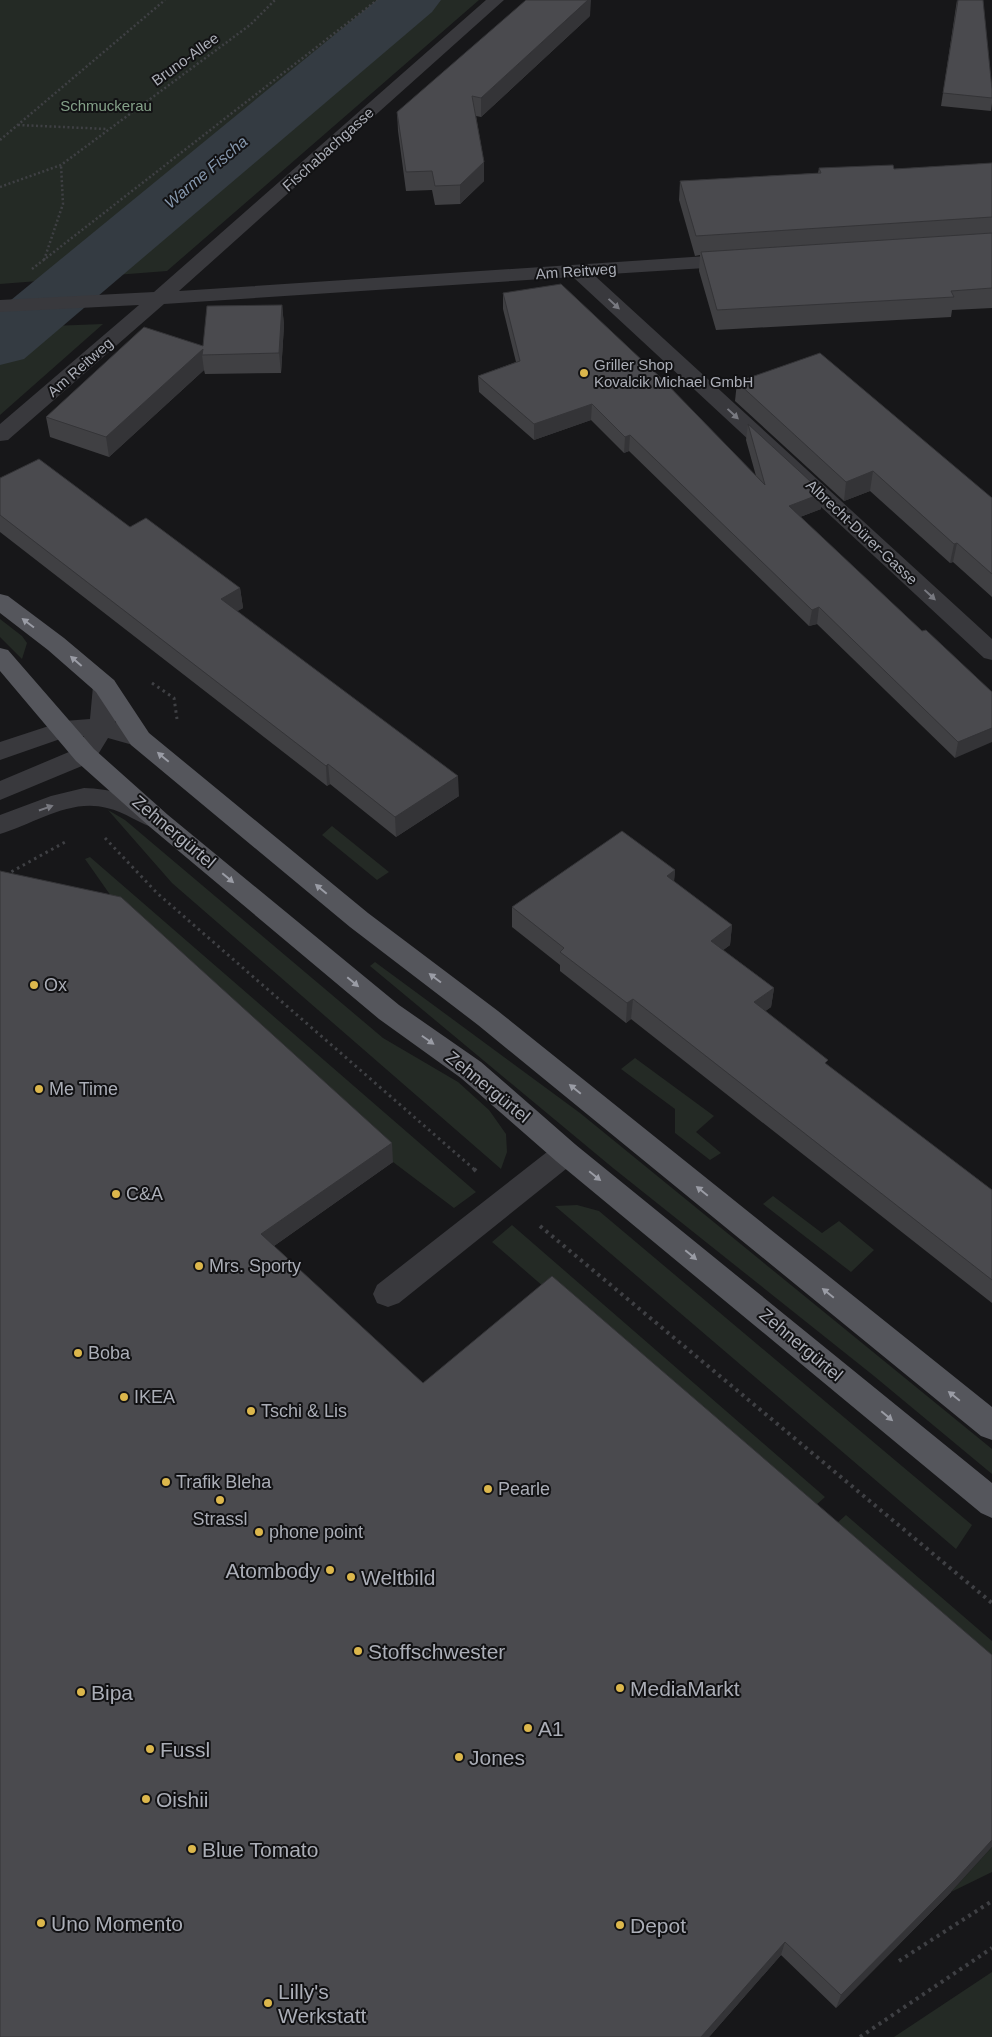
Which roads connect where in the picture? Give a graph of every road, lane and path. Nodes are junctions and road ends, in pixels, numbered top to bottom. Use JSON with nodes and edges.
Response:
{"nodes":[{"id":1,"x":165,"y":0,"type":"edge"},
{"id":2,"x":275,"y":0,"type":"edge"},
{"id":3,"x":377,"y":0,"type":"edge"},
{"id":4,"x":496,"y":0,"type":"edge"},
{"id":5,"x":18,"y":125,"type":"junction"},
{"id":6,"x":108,"y":129,"type":"junction"},
{"id":7,"x":0,"y":140,"type":"edge"},
{"id":8,"x":61,"y":165,"type":"junction"},
{"id":9,"x":0,"y":187,"type":"edge"},
{"id":10,"x":756,"y":259,"type":"edge"},
{"id":11,"x":44,"y":260,"type":"junction"},
{"id":12,"x":578,"y":271,"type":"junction"},
{"id":13,"x":159,"y":298,"type":"junction"},
{"id":14,"x":4,"y":306,"type":"edge"},
{"id":15,"x":0,"y":435,"type":"edge"},
{"id":16,"x":0,"y":601,"type":"edge"},
{"id":17,"x":992,"y":652,"type":"edge"},
{"id":18,"x":0,"y":656,"type":"edge"},
{"id":19,"x":105,"y":686,"type":"junction"},
{"id":20,"x":102,"y":727,"type":"junction"},
{"id":21,"x":64,"y":729,"type":"junction"},
{"id":22,"x":140,"y":738,"type":"junction"},
{"id":23,"x":0,"y":751,"type":"edge"},
{"id":24,"x":85,"y":755,"type":"junction"},
{"id":25,"x":111,"y":779,"type":"junction"},
{"id":26,"x":0,"y":791,"type":"edge"},
{"id":27,"x":0,"y":805,"type":"edge"},
{"id":28,"x":159,"y":821,"type":"junction"},
{"id":29,"x":0,"y":825,"type":"edge"},
{"id":30,"x":68,"y":840,"type":"dead end"},
{"id":31,"x":0,"y":878,"type":"edge"},
{"id":32,"x":566,"y":1154,"type":"junction"},
{"id":33,"x":388,"y":1294,"type":"dead end"},
{"id":34,"x":992,"y":1426,"type":"edge"},
{"id":35,"x":992,"y":1503,"type":"edge"},
{"id":36,"x":992,"y":1902,"type":"edge"},
{"id":37,"x":992,"y":1948,"type":"edge"},
{"id":38,"x":899,"y":1961,"type":"edge"},
{"id":39,"x":860,"y":2037,"type":"edge"}],
"edges":[{"from":1,"to":5,"type":"path"},
{"from":2,"to":6,"type":"path","name":"Bruno-Allee"},
{"from":3,"to":11,"type":"path"},
{"from":4,"to":13,"type":"street","name":"Fischabachgasse"},
{"from":5,"to":6,"type":"path"},
{"from":5,"to":7,"type":"path"},
{"from":6,"to":8,"type":"path","name":"Bruno-Allee"},
{"from":8,"to":9,"type":"path","name":"Bruno-Allee"},
{"from":8,"to":11,"type":"path"},
{"from":10,"to":12,"type":"street","name":"Am Reitweg"},
{"from":11,"to":14,"type":"path"},
{"from":12,"to":13,"type":"street","name":"Am Reitweg"},
{"from":12,"to":17,"type":"street","name":"Albrecht-Dürer-Gasse","one_way":true},
{"from":13,"to":14,"type":"street","name":"Am Reitweg"},
{"from":13,"to":15,"type":"street","name":"Am Reitweg"},
{"from":19,"to":16,"type":"main road","one_way":true},
{"from":18,"to":21,"type":"main road","name":"Zehnergürtel"},
{"from":19,"to":20,"type":"street"},
{"from":19,"to":22,"type":"main road"},
{"from":20,"to":21,"type":"street"},
{"from":20,"to":22,"type":"street"},
{"from":20,"to":24,"type":"street"},
{"from":21,"to":23,"type":"street"},
{"from":21,"to":24,"type":"main road","name":"Zehnergürtel"},
{"from":34,"to":22,"type":"main road","one_way":true},
{"from":24,"to":25,"type":"main road","name":"Zehnergürtel"},
{"from":24,"to":26,"type":"street"},
{"from":25,"to":27,"type":"street"},
{"from":25,"to":28,"type":"main road","name":"Zehnergürtel"},
{"from":29,"to":28,"type":"street","one_way":true},
{"from":28,"to":32,"type":"main road","name":"Zehnergürtel","one_way":true},
{"from":30,"to":31,"type":"path"},
{"from":32,"to":33,"type":"street"},
{"from":32,"to":35,"type":"main road","name":"Zehnergürtel","one_way":true},
{"from":36,"to":38,"type":"path"},
{"from":37,"to":39,"type":"path"}]}
